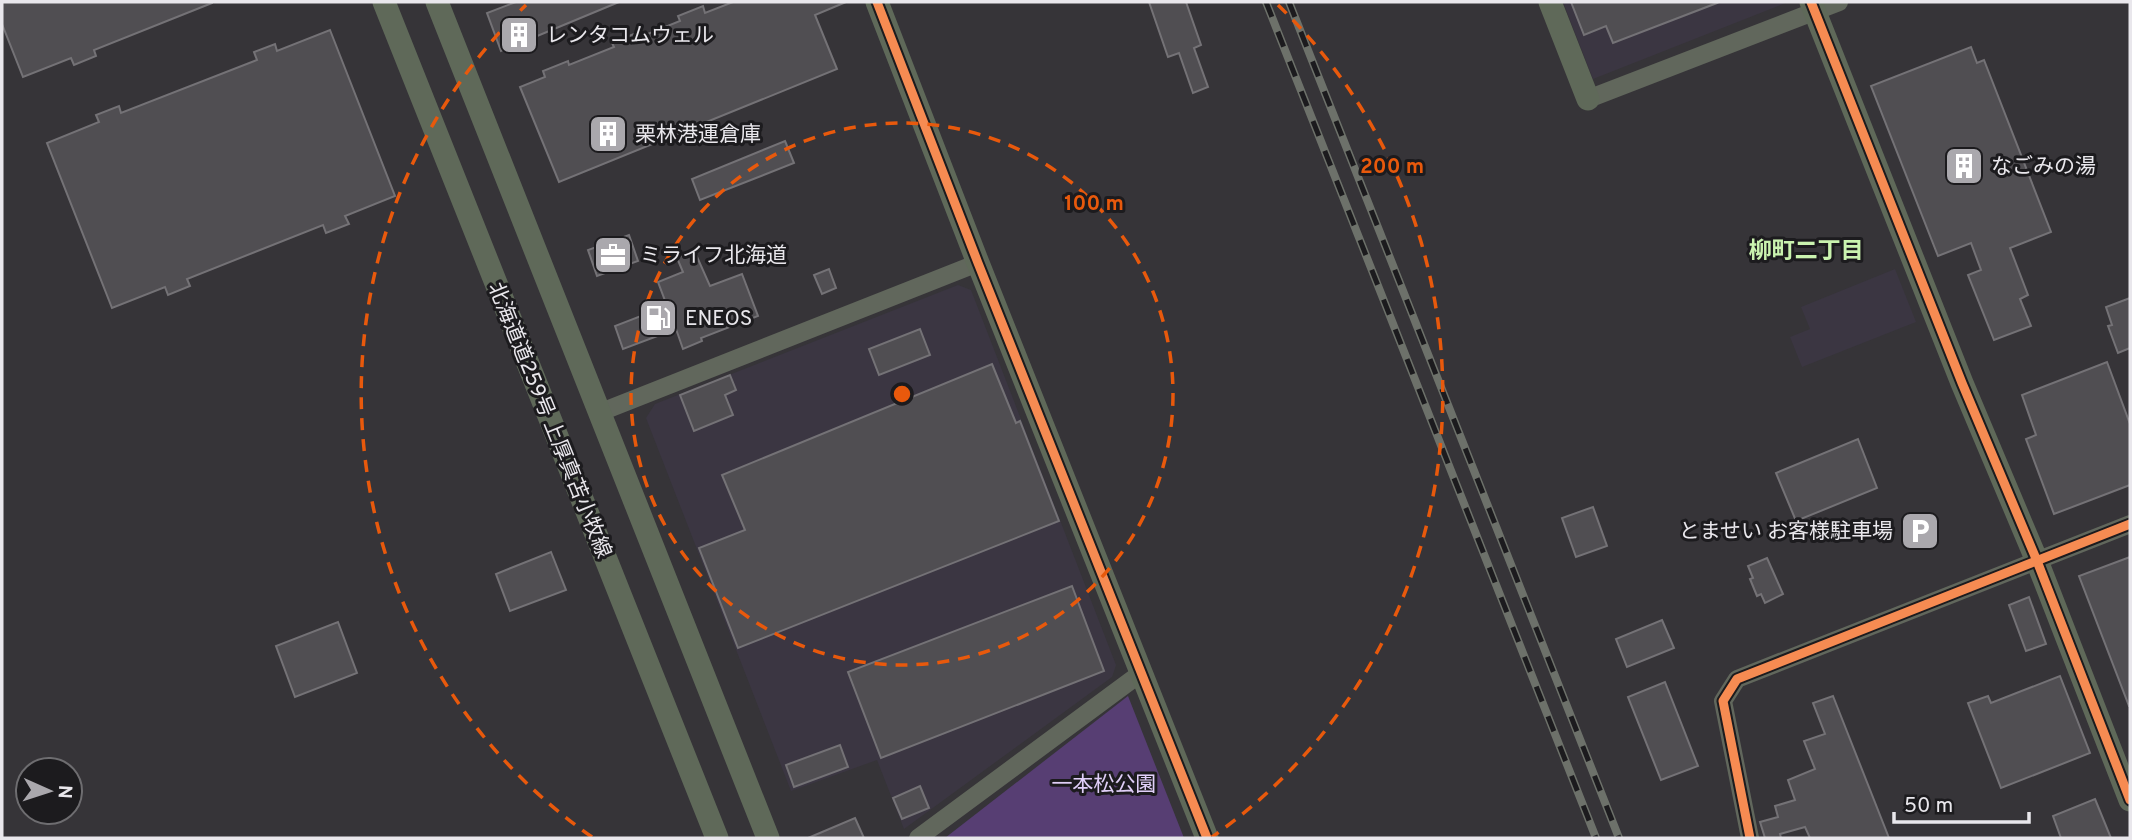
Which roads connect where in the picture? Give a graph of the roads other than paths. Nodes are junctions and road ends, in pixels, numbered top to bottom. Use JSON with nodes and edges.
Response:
{"nodes":[{"id":1,"x":384,"y":2,"type":"edge"},
{"id":2,"x":437,"y":2,"type":"edge"},
{"id":3,"x":877,"y":2,"type":"edge"},
{"id":4,"x":1550,"y":2,"type":"edge"},
{"id":5,"x":1839,"y":2,"type":"edge"},
{"id":6,"x":1813,"y":7,"type":"edge"},
{"id":7,"x":1588,"y":99,"type":"joint"},
{"id":8,"x":978,"y":263,"type":"junction"},
{"id":9,"x":600,"y":412,"type":"junction"},
{"id":10,"x":2130,"y":524,"type":"edge"},
{"id":11,"x":2037,"y":561,"type":"junction"},
{"id":12,"x":1141,"y":673,"type":"junction"},
{"id":13,"x":2130,"y":800,"type":"edge"},
{"id":14,"x":717,"y":838,"type":"edge"},
{"id":15,"x":768,"y":838,"type":"edge"},
{"id":16,"x":918,"y":838,"type":"edge"},
{"id":17,"x":1207,"y":838,"type":"edge"},
{"id":18,"x":1750,"y":838,"type":"edge"}],
"edges":[{"from":1,"to":14,"type":"street","name":"北海道道259号 上厚真苫小牧線"},
{"from":2,"to":9,"type":"street"},
{"from":3,"to":8,"type":"street"},
{"from":4,"to":7,"type":"street"},
{"from":5,"to":6,"type":"street"},
{"from":6,"to":7,"type":"street"},
{"from":6,"to":11,"type":"street"},
{"from":8,"to":9,"type":"street"},
{"from":8,"to":12,"type":"street"},
{"from":9,"to":15,"type":"street"},
{"from":10,"to":11,"type":"street"},
{"from":11,"to":13,"type":"street"},
{"from":11,"to":18,"type":"street"},
{"from":12,"to":16,"type":"street"},
{"from":12,"to":17,"type":"street"}]}
